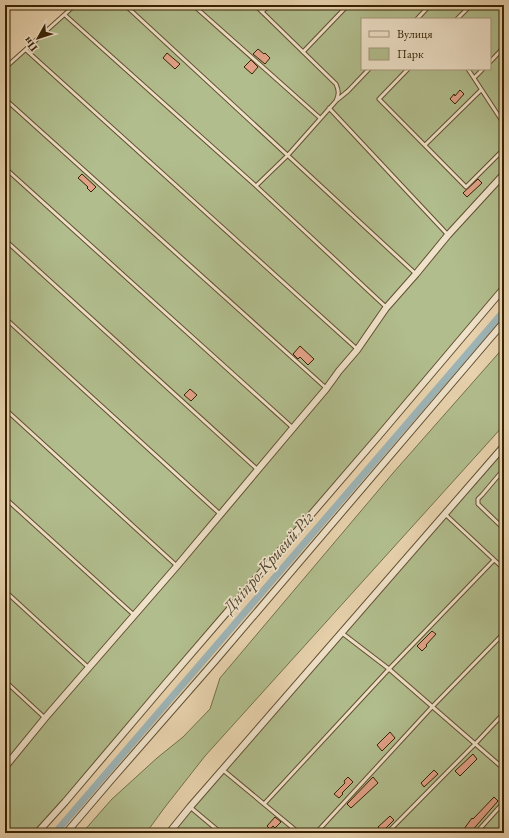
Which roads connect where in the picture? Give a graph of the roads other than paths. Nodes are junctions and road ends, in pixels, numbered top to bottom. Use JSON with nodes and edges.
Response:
{"nodes":[{"id":1,"x":75,"y":5,"type":"edge"},
{"id":2,"x":125,"y":5,"type":"edge"},
{"id":3,"x":193,"y":5,"type":"edge"},
{"id":4,"x":255,"y":5,"type":"edge"},
{"id":5,"x":269,"y":5,"type":"edge"},
{"id":6,"x":348,"y":5,"type":"edge"},
{"id":7,"x":430,"y":5,"type":"edge"},
{"id":8,"x":470,"y":5,"type":"edge"},
{"id":9,"x":262,"y":12,"type":"junction"},
{"id":10,"x":65,"y":15,"type":"junction"},
{"id":11,"x":418,"y":18,"type":"edge"},
{"id":12,"x":458,"y":18,"type":"edge"},
{"id":13,"x":504,"y":47,"type":"edge"},
{"id":14,"x":26,"y":50,"type":"junction"},
{"id":15,"x":303,"y":52,"type":"junction"},
{"id":16,"x":491,"y":61,"type":"edge"},
{"id":17,"x":5,"y":68,"type":"edge"},
{"id":18,"x":368,"y":70,"type":"edge"},
{"id":19,"x":407,"y":70,"type":"edge"},
{"id":20,"x":469,"y":70,"type":"edge"},
{"id":21,"x":482,"y":70,"type":"edge"},
{"id":22,"x":474,"y":78,"type":"junction"},
{"id":23,"x":481,"y":90,"type":"junction"},
{"id":24,"x":5,"y":99,"type":"edge"},
{"id":25,"x":336,"y":101,"type":"junction"},
{"id":26,"x":329,"y":108,"type":"junction"},
{"id":27,"x":320,"y":118,"type":"junction"},
{"id":28,"x":504,"y":124,"type":"edge"},
{"id":29,"x":425,"y":145,"type":"junction"},
{"id":30,"x":504,"y":149,"type":"edge"},
{"id":31,"x":288,"y":155,"type":"junction"},
{"id":32,"x":5,"y":168,"type":"edge"},
{"id":33,"x":504,"y":174,"type":"edge"},
{"id":34,"x":256,"y":186,"type":"junction"},
{"id":35,"x":448,"y":235,"type":"junction"},
{"id":36,"x":5,"y":240,"type":"edge"},
{"id":37,"x":416,"y":274,"type":"junction"},
{"id":38,"x":504,"y":288,"type":"edge"},
{"id":39,"x":386,"y":308,"type":"junction"},
{"id":40,"x":5,"y":318,"type":"edge"},
{"id":41,"x":504,"y":322,"type":"edge"},
{"id":42,"x":357,"y":350,"type":"junction"},
{"id":43,"x":326,"y":389,"type":"junction"},
{"id":44,"x":5,"y":409,"type":"edge"},
{"id":45,"x":293,"y":428,"type":"junction"},
{"id":46,"x":504,"y":446,"type":"edge"},
{"id":47,"x":504,"y":469,"type":"edge"},
{"id":48,"x":258,"y":470,"type":"junction"},
{"id":49,"x":5,"y":498,"type":"edge"},
{"id":50,"x":220,"y":514,"type":"junction"},
{"id":51,"x":445,"y":514,"type":"junction"},
{"id":52,"x":504,"y":529,"type":"edge"},
{"id":53,"x":494,"y":560,"type":"junction"},
{"id":54,"x":177,"y":566,"type":"junction"},
{"id":55,"x":504,"y":569,"type":"edge"},
{"id":56,"x":5,"y":591,"type":"edge"},
{"id":57,"x":134,"y":616,"type":"junction"},
{"id":58,"x":342,"y":633,"type":"junction"},
{"id":59,"x":504,"y":633,"type":"edge"},
{"id":60,"x":89,"y":668,"type":"junction"},
{"id":61,"x":389,"y":669,"type":"junction"},
{"id":62,"x":5,"y":681,"type":"edge"},
{"id":63,"x":432,"y":707,"type":"junction"},
{"id":64,"x":504,"y":713,"type":"edge"},
{"id":65,"x":45,"y":718,"type":"junction"},
{"id":66,"x":476,"y":744,"type":"junction"},
{"id":67,"x":5,"y":767,"type":"edge"},
{"id":68,"x":504,"y":769,"type":"edge"},
{"id":69,"x":223,"y":770,"type":"junction"},
{"id":70,"x":504,"y":802,"type":"edge"},
{"id":71,"x":264,"y":804,"type":"junction"},
{"id":72,"x":190,"y":807,"type":"junction"},
{"id":73,"x":37,"y":833,"type":"edge"},
{"id":74,"x":66,"y":833,"type":"edge"},
{"id":75,"x":169,"y":833,"type":"edge"},
{"id":76,"x":221,"y":833,"type":"edge"},
{"id":77,"x":299,"y":833,"type":"edge"},
{"id":78,"x":316,"y":833,"type":"edge"},
{"id":79,"x":387,"y":833,"type":"edge"},
{"id":80,"x":476,"y":833,"type":"edge"}],
"edges":[{"from":1,"to":10,"type":"lane"},
{"from":2,"to":31,"type":"lane"},
{"from":3,"to":27,"type":"lane"},
{"from":4,"to":9,"type":"lane"},
{"from":5,"to":9,"type":"lane"},
{"from":6,"to":15,"type":"lane"},
{"from":7,"to":11,"type":"lane"},
{"from":8,"to":12,"type":"lane"},
{"from":9,"to":15,"type":"lane"},
{"from":10,"to":14,"type":"lane"},
{"from":10,"to":34,"type":"lane"},
{"from":13,"to":16,"type":"lane"},
{"from":14,"to":17,"type":"lane"},
{"from":14,"to":42,"type":"lane"},
{"from":15,"to":25,"type":"lane"},
{"from":18,"to":25,"type":"lane"},
{"from":19,"to":29,"type":"lane"},
{"from":20,"to":22,"type":"lane"},
{"from":21,"to":22,"type":"lane"},
{"from":22,"to":23,"type":"lane"},
{"from":23,"to":28,"type":"lane"},
{"from":23,"to":29,"type":"lane"},
{"from":24,"to":43,"type":"lane"},
{"from":25,"to":26,"type":"lane"},
{"from":26,"to":27,"type":"lane"},
{"from":26,"to":35,"type":"lane"},
{"from":27,"to":31,"type":"lane"},
{"from":29,"to":30,"type":"lane"},
{"from":31,"to":34,"type":"lane"},
{"from":31,"to":37,"type":"lane"},
{"from":32,"to":45,"type":"lane"},
{"from":33,"to":35,"type":"street"},
{"from":34,"to":39,"type":"lane"},
{"from":35,"to":37,"type":"street"},
{"from":36,"to":48,"type":"lane"},
{"from":37,"to":39,"type":"street"},
{"from":38,"to":73,"type":"street"},
{"from":39,"to":42,"type":"street"},
{"from":40,"to":50,"type":"lane"},
{"from":41,"to":74,"type":"street"},
{"from":42,"to":43,"type":"street"},
{"from":43,"to":45,"type":"street"},
{"from":44,"to":54,"type":"lane"},
{"from":45,"to":48,"type":"street"},
{"from":46,"to":51,"type":"street"},
{"from":47,"to":52,"type":"lane"},
{"from":48,"to":50,"type":"street"},
{"from":49,"to":57,"type":"lane"},
{"from":50,"to":54,"type":"street"},
{"from":51,"to":53,"type":"lane"},
{"from":51,"to":58,"type":"street"},
{"from":53,"to":55,"type":"lane"},
{"from":53,"to":61,"type":"lane"},
{"from":54,"to":57,"type":"street"},
{"from":56,"to":60,"type":"lane"},
{"from":57,"to":60,"type":"street"},
{"from":58,"to":61,"type":"lane"},
{"from":58,"to":69,"type":"street"},
{"from":59,"to":63,"type":"lane"},
{"from":60,"to":65,"type":"street"},
{"from":61,"to":63,"type":"lane"},
{"from":61,"to":71,"type":"lane"},
{"from":62,"to":65,"type":"lane"},
{"from":63,"to":66,"type":"lane"},
{"from":63,"to":78,"type":"lane"},
{"from":64,"to":66,"type":"lane"},
{"from":65,"to":67,"type":"street"},
{"from":66,"to":68,"type":"lane"},
{"from":66,"to":79,"type":"lane"},
{"from":69,"to":71,"type":"lane"},
{"from":69,"to":72,"type":"street"},
{"from":70,"to":80,"type":"lane"},
{"from":71,"to":77,"type":"lane"},
{"from":72,"to":75,"type":"street"},
{"from":72,"to":76,"type":"lane"}]}
